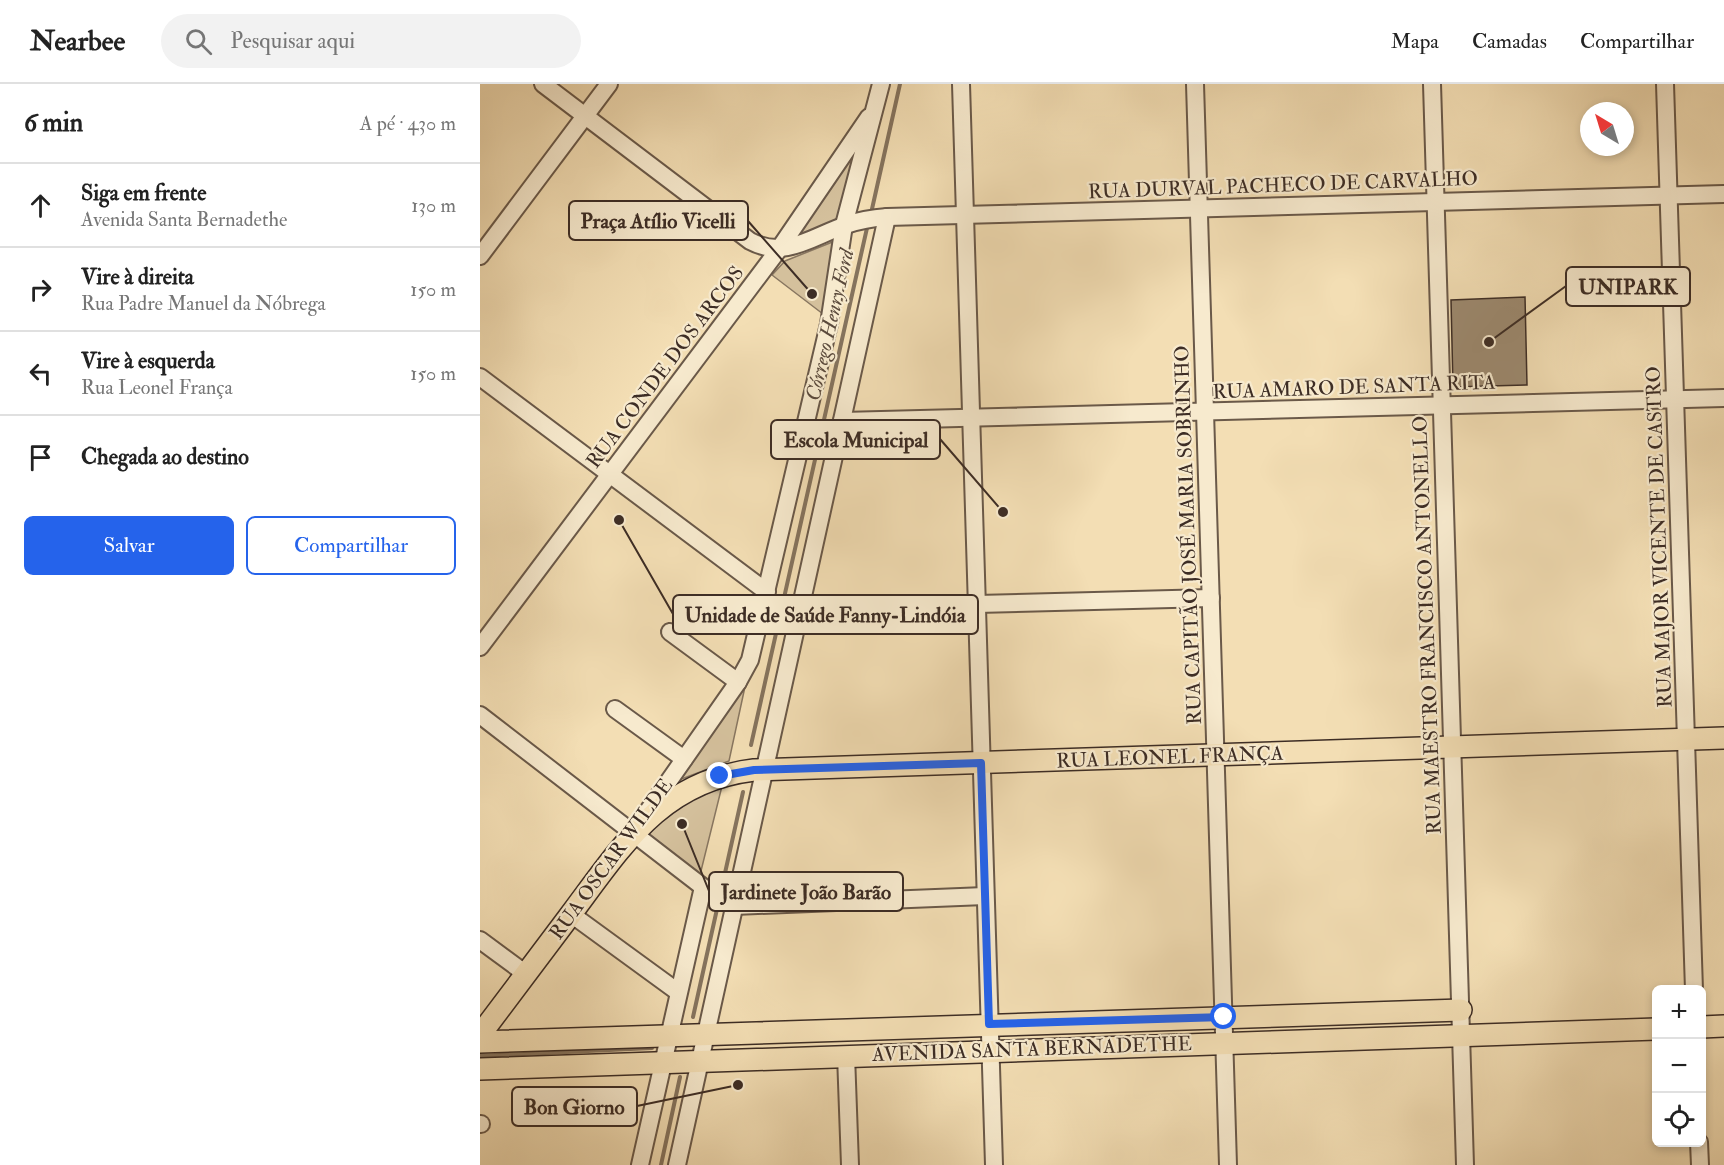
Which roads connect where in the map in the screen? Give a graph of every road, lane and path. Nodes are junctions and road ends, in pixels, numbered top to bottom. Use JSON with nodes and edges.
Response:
{"nodes":[{"id":1,"x":543,"y":84,"type":"edge"},
{"id":2,"x":609,"y":84,"type":"edge"},
{"id":3,"x":881,"y":84,"type":"edge"},
{"id":4,"x":961,"y":84,"type":"edge"},
{"id":5,"x":1195,"y":84,"type":"edge"},
{"id":6,"x":1432,"y":84,"type":"edge"},
{"id":7,"x":1665,"y":84,"type":"edge"},
{"id":8,"x":876,"y":107,"type":"junction"},
{"id":9,"x":585,"y":116,"type":"junction"},
{"id":10,"x":1724,"y":194,"type":"edge"},
{"id":11,"x":1669,"y":196,"type":"junction"},
{"id":12,"x":1435,"y":202,"type":"junction"},
{"id":13,"x":1199,"y":208,"type":"junction"},
{"id":14,"x":965,"y":215,"type":"junction"},
{"id":15,"x":887,"y":217,"type":"junction"},
{"id":16,"x":844,"y":225,"type":"junction"},
{"id":17,"x":779,"y":249,"type":"junction"},
{"id":18,"x":480,"y":256,"type":"edge"},
{"id":19,"x":480,"y":377,"type":"edge"},
{"id":20,"x":1724,"y":398,"type":"edge"},
{"id":21,"x":1675,"y":399,"type":"junction"},
{"id":22,"x":1442,"y":405,"type":"junction"},
{"id":23,"x":1205,"y":411,"type":"junction"},
{"id":24,"x":971,"y":418,"type":"junction"},
{"id":25,"x":842,"y":421,"type":"junction"},
{"id":26,"x":610,"y":474,"type":"junction"},
{"id":27,"x":766,"y":592,"type":"junction"},
{"id":28,"x":1211,"y":598,"type":"junction"},
{"id":29,"x":977,"y":604,"type":"junction"},
{"id":30,"x":670,"y":632,"type":"dead end"},
{"id":31,"x":480,"y":647,"type":"edge"},
{"id":32,"x":738,"y":682,"type":"junction"},
{"id":33,"x":615,"y":709,"type":"dead end"},
{"id":34,"x":480,"y":715,"type":"edge"},
{"id":35,"x":1724,"y":738,"type":"edge"},
{"id":36,"x":1686,"y":740,"type":"junction"},
{"id":37,"x":1452,"y":747,"type":"junction"},
{"id":38,"x":1216,"y":755,"type":"junction"},
{"id":39,"x":684,"y":759,"type":"junction"},
{"id":40,"x":981,"y":763,"type":"junction"},
{"id":41,"x":765,"y":770,"type":"junction"},
{"id":42,"x":633,"y":831,"type":"junction"},
{"id":43,"x":985,"y":896,"type":"junction"},
{"id":44,"x":734,"y":906,"type":"junction"},
{"id":45,"x":571,"y":914,"type":"junction"},
{"id":46,"x":480,"y":940,"type":"edge"},
{"id":47,"x":526,"y":974,"type":"junction"},
{"id":48,"x":1694,"y":985,"type":"edge"},
{"id":49,"x":678,"y":992,"type":"junction"},
{"id":50,"x":1461,"y":1010,"type":"junction"},
{"id":51,"x":1224,"y":1017,"type":"junction"},
{"id":52,"x":989,"y":1024,"type":"junction"},
{"id":53,"x":1724,"y":1026,"type":"edge"},
{"id":54,"x":1706,"y":1027,"type":"edge"},
{"id":55,"x":1652,"y":1029,"type":"edge"},
{"id":56,"x":706,"y":1033,"type":"junction"},
{"id":57,"x":669,"y":1034,"type":"junction"},
{"id":58,"x":480,"y":1035,"type":"edge"},
{"id":59,"x":1462,"y":1035,"type":"junction"},
{"id":60,"x":480,"y":1042,"type":"edge"},
{"id":61,"x":1224,"y":1043,"type":"junction"},
{"id":62,"x":990,"y":1050,"type":"junction"},
{"id":63,"x":846,"y":1055,"type":"junction"},
{"id":64,"x":700,"y":1060,"type":"junction"},
{"id":65,"x":663,"y":1061,"type":"junction"},
{"id":66,"x":480,"y":1069,"type":"edge"},
{"id":67,"x":1699,"y":1147,"type":"edge"},
{"id":68,"x":640,"y":1165,"type":"edge"},
{"id":69,"x":677,"y":1165,"type":"edge"},
{"id":70,"x":850,"y":1165,"type":"edge"},
{"id":71,"x":993,"y":1165,"type":"edge"},
{"id":72,"x":1228,"y":1165,"type":"edge"},
{"id":73,"x":1465,"y":1165,"type":"edge"},
{"id":74,"x":1700,"y":1165,"type":"edge"}],
"edges":[{"from":1,"to":9,"type":"street"},
{"from":2,"to":9,"type":"street"},
{"from":3,"to":8,"type":"street","name":"RUA OSCAR WILDE"},
{"from":4,"to":14,"type":"street"},
{"from":5,"to":13,"type":"street","name":"RUA CAPITÃO JOSÉ MARIA SOBRINHO"},
{"from":6,"to":12,"type":"street","name":"RUA MAESTRO FRANCISCO ANTONELLO"},
{"from":7,"to":11,"type":"street","name":"RUA MAJOR VICENTE DE CASTRO"},
{"from":8,"to":16,"type":"street","name":"RUA OSCAR WILDE"},
{"from":8,"to":17,"type":"street","name":"RUA CONDE DOS ARCOS"},
{"from":9,"to":17,"type":"street"},
{"from":9,"to":18,"type":"street"},
{"from":10,"to":11,"type":"street","name":"RUA DURVAL PACHECO DE CARVALHO"},
{"from":11,"to":12,"type":"street","name":"RUA DURVAL PACHECO DE CARVALHO"},
{"from":11,"to":21,"type":"street","name":"RUA MAJOR VICENTE DE CASTRO"},
{"from":12,"to":13,"type":"street","name":"RUA DURVAL PACHECO DE CARVALHO"},
{"from":12,"to":22,"type":"street","name":"RUA MAESTRO FRANCISCO ANTONELLO"},
{"from":13,"to":14,"type":"street","name":"RUA DURVAL PACHECO DE CARVALHO"},
{"from":13,"to":23,"type":"street","name":"RUA CAPITÃO JOSÉ MARIA SOBRINHO"},
{"from":14,"to":15,"type":"street","name":"RUA DURVAL PACHECO DE CARVALHO"},
{"from":14,"to":24,"type":"street"},
{"from":15,"to":16,"type":"street","name":"RUA DURVAL PACHECO DE CARVALHO"},
{"from":15,"to":25,"type":"street"},
{"from":16,"to":17,"type":"street","name":"RUA DURVAL PACHECO DE CARVALHO"},
{"from":16,"to":27,"type":"street","name":"RUA OSCAR WILDE"},
{"from":17,"to":26,"type":"street","name":"RUA CONDE DOS ARCOS"},
{"from":19,"to":26,"type":"street"},
{"from":20,"to":21,"type":"street","name":"RUA AMARO DE SANTA RITA"},
{"from":21,"to":22,"type":"street","name":"RUA AMARO DE SANTA RITA"},
{"from":21,"to":36,"type":"street","name":"RUA MAJOR VICENTE DE CASTRO"},
{"from":22,"to":23,"type":"street","name":"RUA AMARO DE SANTA RITA"},
{"from":22,"to":37,"type":"street","name":"RUA MAESTRO FRANCISCO ANTONELLO"},
{"from":23,"to":24,"type":"street","name":"RUA AMARO DE SANTA RITA"},
{"from":23,"to":28,"type":"street","name":"RUA CAPITÃO JOSÉ MARIA SOBRINHO"},
{"from":24,"to":25,"type":"street","name":"RUA AMARO DE SANTA RITA"},
{"from":24,"to":29,"type":"street"},
{"from":25,"to":41,"type":"street"},
{"from":26,"to":27,"type":"street"},
{"from":26,"to":31,"type":"street","name":"RUA CONDE DOS ARCOS"},
{"from":27,"to":32,"type":"street","name":"RUA OSCAR WILDE"},
{"from":28,"to":29,"type":"street"},
{"from":28,"to":38,"type":"street","name":"RUA CAPITÃO JOSÉ MARIA SOBRINHO"},
{"from":29,"to":40,"type":"street"},
{"from":30,"to":32,"type":"street"},
{"from":32,"to":39,"type":"street","name":"RUA OSCAR WILDE"},
{"from":33,"to":39,"type":"street"},
{"from":34,"to":42,"type":"street"},
{"from":35,"to":36,"type":"main road","name":"RUA LEONEL FRANÇA"},
{"from":36,"to":37,"type":"main road","name":"RUA LEONEL FRANÇA"},
{"from":36,"to":48,"type":"street","name":"RUA MAJOR VICENTE DE CASTRO"},
{"from":37,"to":38,"type":"main road","name":"RUA LEONEL FRANÇA"},
{"from":37,"to":50,"type":"street","name":"RUA MAESTRO FRANCISCO ANTONELLO"},
{"from":38,"to":40,"type":"main road","name":"RUA LEONEL FRANÇA"},
{"from":38,"to":51,"type":"street","name":"RUA CAPITÃO JOSÉ MARIA SOBRINHO"},
{"from":39,"to":42,"type":"street","name":"RUA OSCAR WILDE"},
{"from":40,"to":41,"type":"main road","name":"RUA LEONEL FRANÇA"},
{"from":40,"to":43,"type":"street"},
{"from":41,"to":42,"type":"main road","name":"RUA LEONEL FRANÇA"},
{"from":41,"to":44,"type":"street"},
{"from":42,"to":45,"type":"main road","name":"RUA OSCAR WILDE"},
{"from":42,"to":49,"type":"street"},
{"from":43,"to":44,"type":"street"},
{"from":43,"to":52,"type":"street"},
{"from":44,"to":56,"type":"street"},
{"from":45,"to":47,"type":"main road","name":"RUA OSCAR WILDE"},
{"from":45,"to":49,"type":"street"},
{"from":46,"to":47,"type":"street"},
{"from":47,"to":58,"type":"main road","name":"RUA OSCAR WILDE"},
{"from":49,"to":57,"type":"street"},
{"from":50,"to":51,"type":"main road","name":"AVENIDA SANTA BERNADETHE"},
{"from":50,"to":59,"type":"street","name":"RUA MAESTRO FRANCISCO ANTONELLO"},
{"from":51,"to":52,"type":"main road","name":"AVENIDA SANTA BERNADETHE"},
{"from":51,"to":61,"type":"street","name":"RUA CAPITÃO JOSÉ MARIA SOBRINHO"},
{"from":52,"to":56,"type":"main road","name":"AVENIDA SANTA BERNADETHE"},
{"from":52,"to":62,"type":"street"},
{"from":53,"to":54,"type":"main road"},
{"from":55,"to":59,"type":"main road","name":"AVENIDA SANTA BERNADETHE"},
{"from":56,"to":57,"type":"main road","name":"AVENIDA SANTA BERNADETHE"},
{"from":56,"to":64,"type":"street"},
{"from":57,"to":60,"type":"main road","name":"AVENIDA SANTA BERNADETHE"},
{"from":57,"to":65,"type":"street"},
{"from":59,"to":61,"type":"main road","name":"AVENIDA SANTA BERNADETHE"},
{"from":59,"to":73,"type":"street","name":"RUA MAESTRO FRANCISCO ANTONELLO"},
{"from":61,"to":62,"type":"main road","name":"AVENIDA SANTA BERNADETHE"},
{"from":61,"to":72,"type":"street","name":"RUA CAPITÃO JOSÉ MARIA SOBRINHO"},
{"from":62,"to":63,"type":"main road","name":"AVENIDA SANTA BERNADETHE"},
{"from":62,"to":71,"type":"street"},
{"from":63,"to":64,"type":"main road","name":"AVENIDA SANTA BERNADETHE"},
{"from":63,"to":70,"type":"street"},
{"from":64,"to":65,"type":"main road","name":"AVENIDA SANTA BERNADETHE"},
{"from":64,"to":69,"type":"street"},
{"from":65,"to":66,"type":"main road","name":"AVENIDA SANTA BERNADETHE"},
{"from":65,"to":68,"type":"street"},
{"from":67,"to":74,"type":"street"}]}
